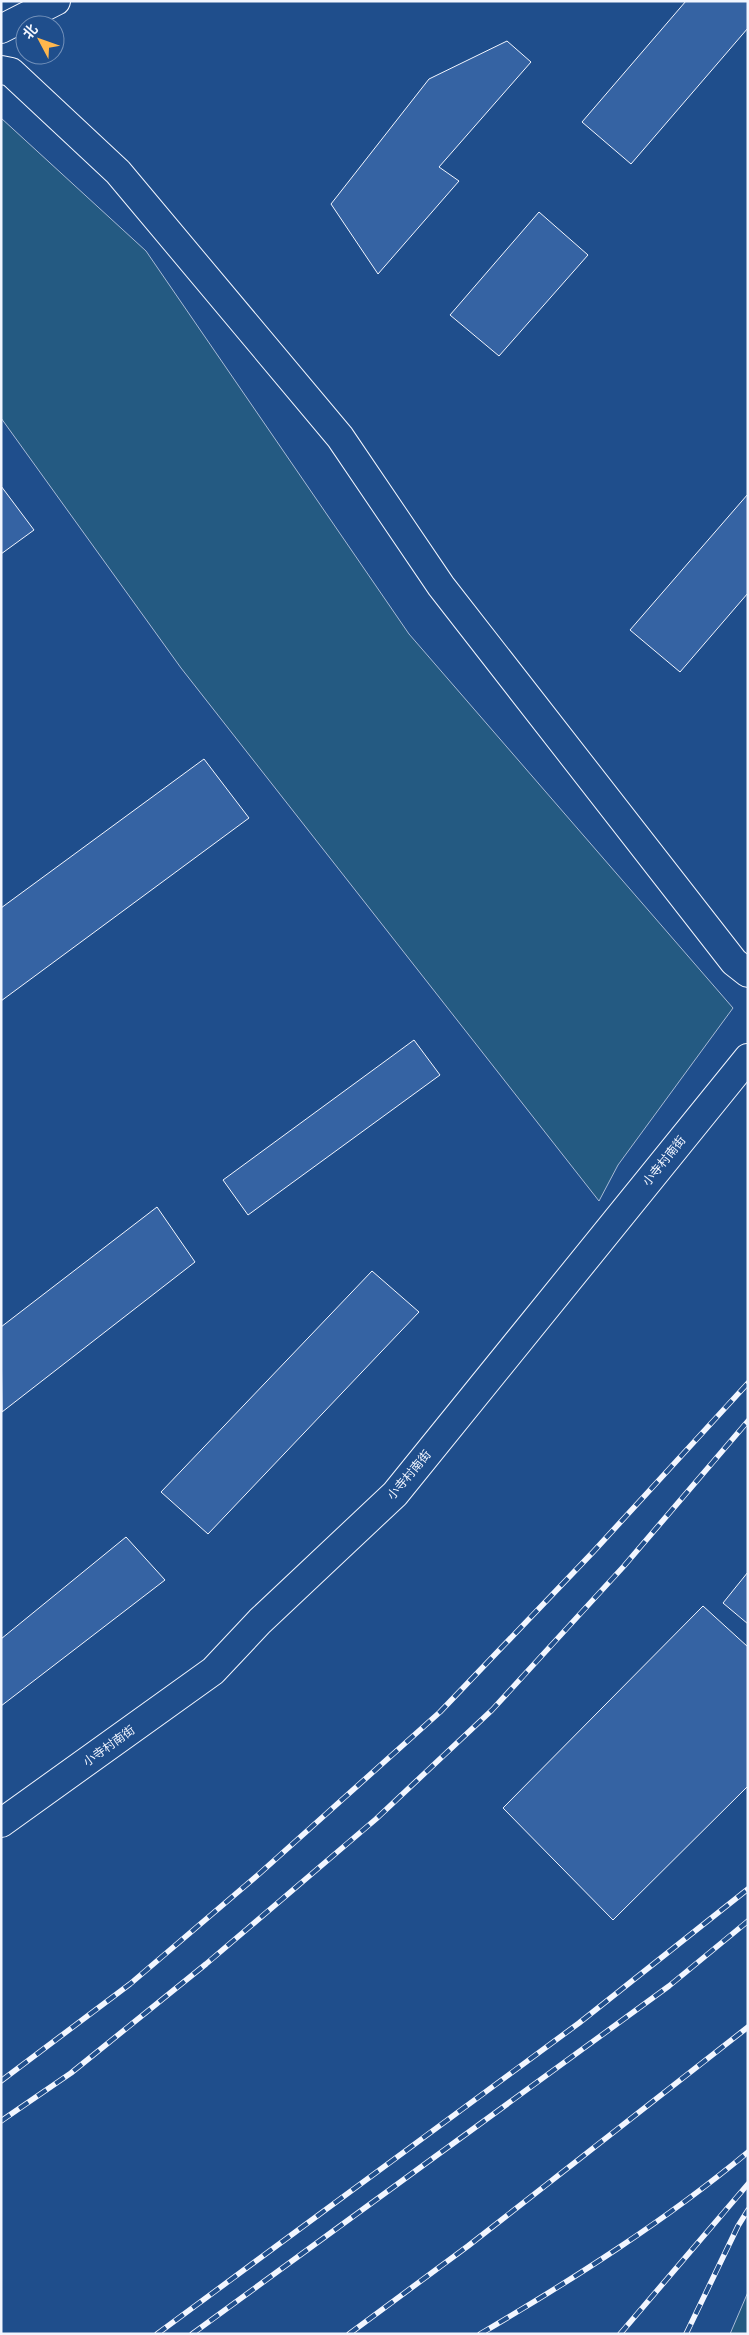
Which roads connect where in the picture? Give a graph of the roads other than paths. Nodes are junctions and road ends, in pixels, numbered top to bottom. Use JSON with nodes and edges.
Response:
{"nodes":[{"id":1,"x":56,"y":1,"type":"edge"},
{"id":2,"x":1,"y":29,"type":"edge"},
{"id":3,"x":1,"y":70,"type":"edge"},
{"id":4,"x":748,"y":973,"type":"edge"},
{"id":5,"x":748,"y":1058,"type":"edge"},
{"id":6,"x":1,"y":1823,"type":"edge"}],
"edges":[{"from":1,"to":2,"type":"street"},
{"from":3,"to":4,"type":"street"},
{"from":5,"to":6,"type":"street","name":"小寺村南街"}]}
